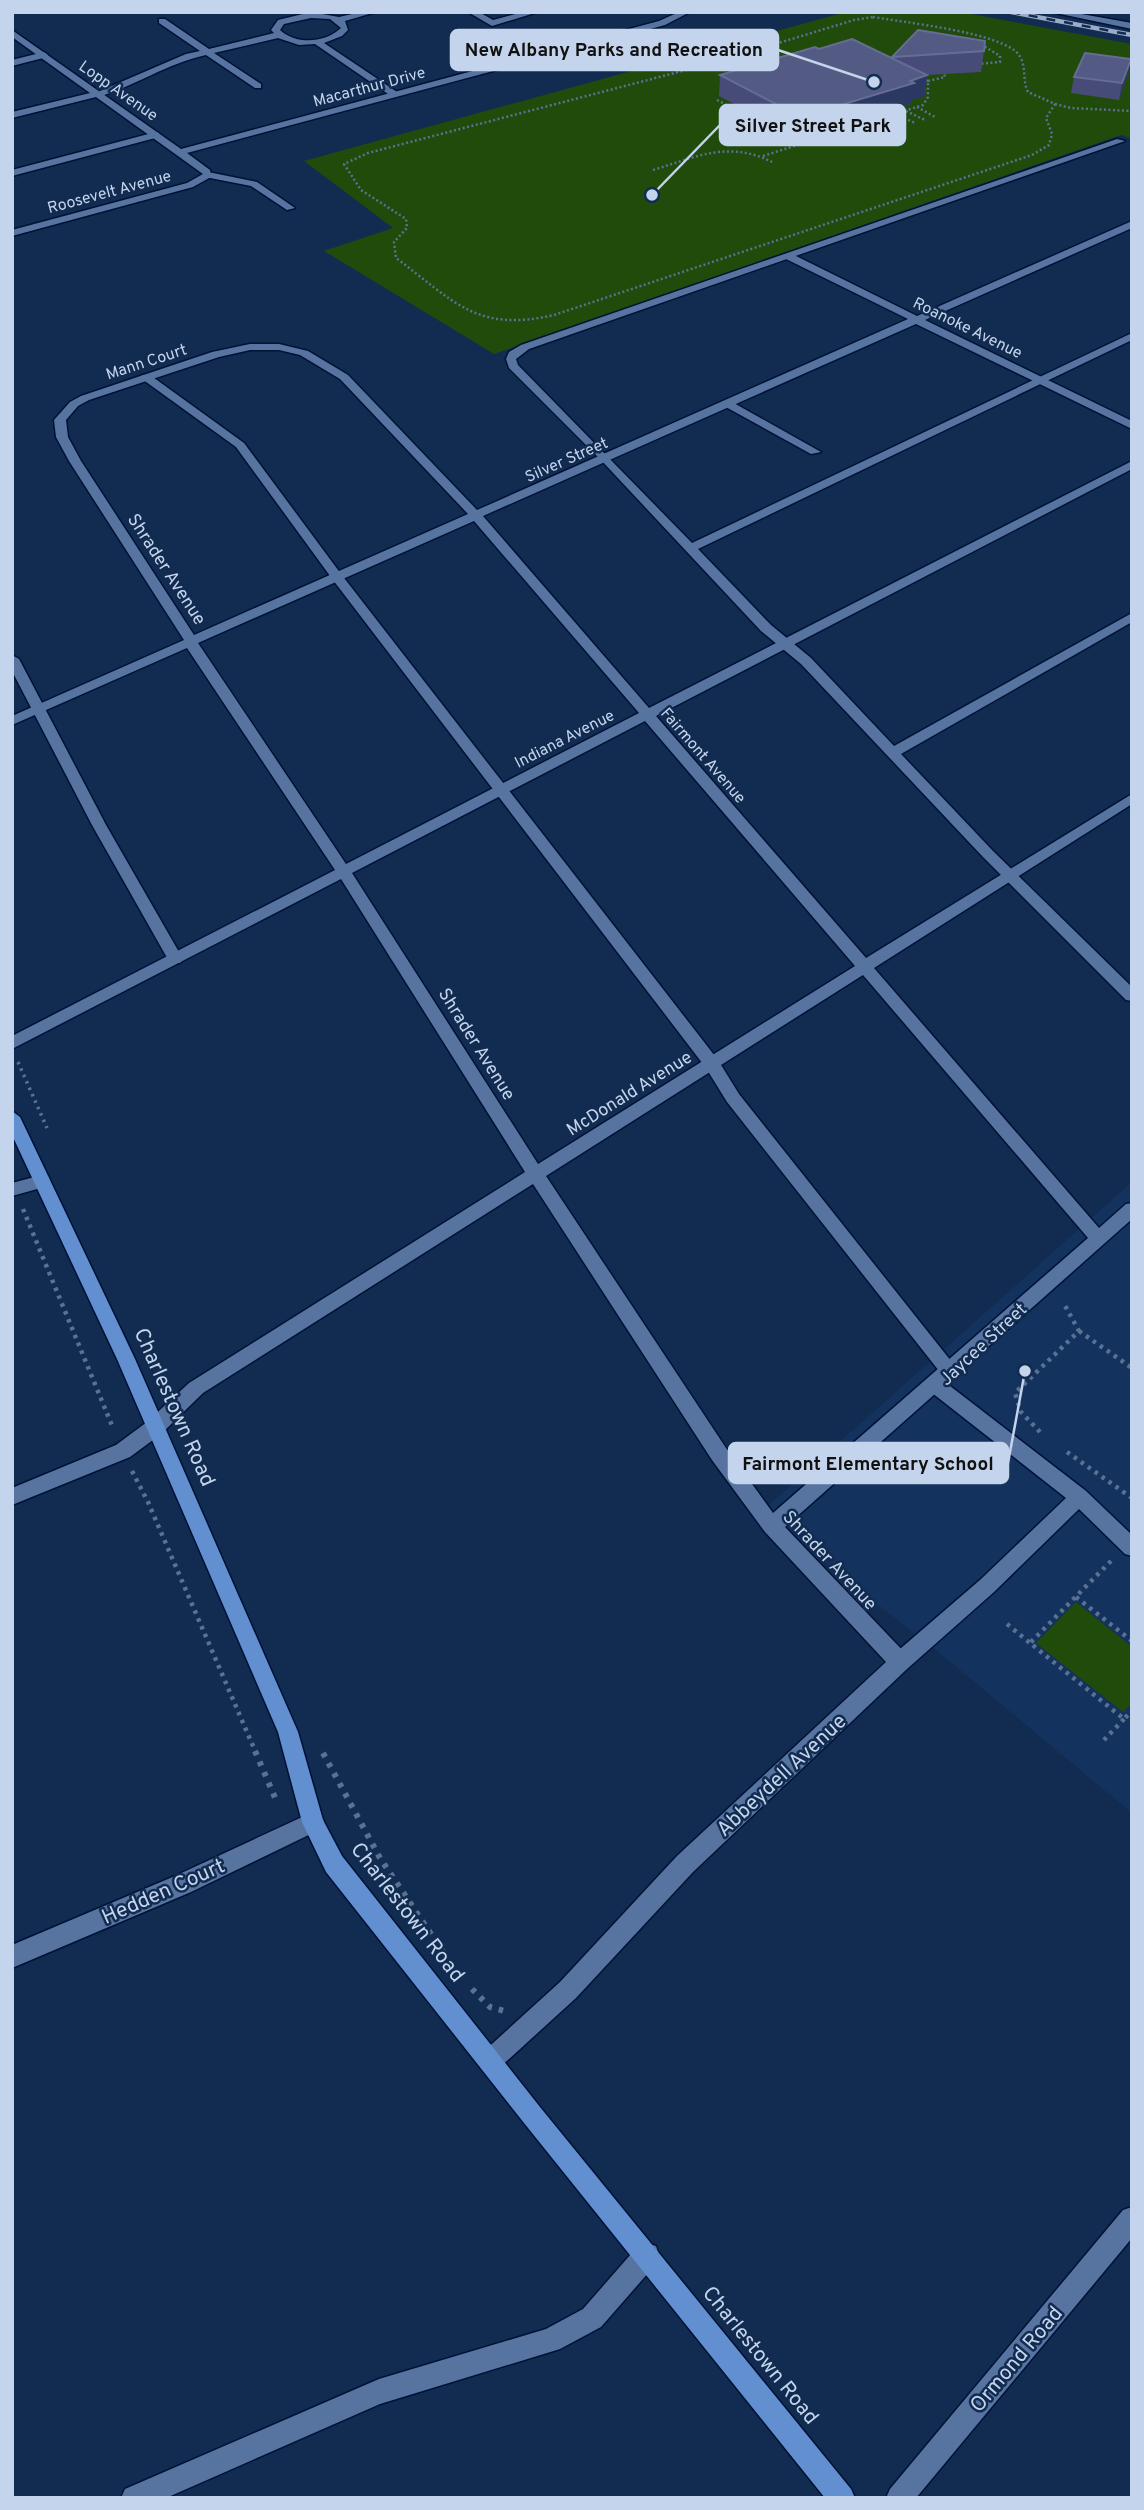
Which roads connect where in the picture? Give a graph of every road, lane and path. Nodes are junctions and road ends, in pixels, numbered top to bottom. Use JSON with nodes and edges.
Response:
{"nodes":[{"id":1,"x":372,"y":12,"type":"edge"},
{"id":2,"x":472,"y":12,"type":"edge"},
{"id":3,"x":534,"y":12,"type":"edge"},
{"id":4,"x":685,"y":12,"type":"edge"},
{"id":5,"x":1055,"y":12,"type":"edge"},
{"id":6,"x":1121,"y":12,"type":"edge"},
{"id":7,"x":308,"y":14,"type":"edge"},
{"id":8,"x":340,"y":20,"type":"junction"},
{"id":9,"x":162,"y":21,"type":"dead end"},
{"id":10,"x":1101,"y":21,"type":"junction"},
{"id":11,"x":1132,"y":26,"type":"edge"},
{"id":12,"x":12,"y":33,"type":"edge"},
{"id":13,"x":278,"y":34,"type":"junction"},
{"id":14,"x":316,"y":41,"type":"junction"},
{"id":15,"x":973,"y":42,"type":"edge"},
{"id":16,"x":206,"y":52,"type":"junction"},
{"id":17,"x":44,"y":55,"type":"junction"},
{"id":18,"x":12,"y":63,"type":"edge"},
{"id":19,"x":950,"y":64,"type":"edge"},
{"id":20,"x":974,"y":64,"type":"edge"},
{"id":21,"x":917,"y":79,"type":"edge"},
{"id":22,"x":928,"y":81,"type":"junction"},
{"id":23,"x":258,"y":86,"type":"dead end"},
{"id":24,"x":918,"y":92,"type":"edge"},
{"id":25,"x":98,"y":94,"type":"junction"},
{"id":26,"x":394,"y":94,"type":"junction"},
{"id":27,"x":928,"y":96,"type":"junction"},
{"id":28,"x":717,"y":100,"type":"dead end"},
{"id":29,"x":1055,"y":104,"type":"junction"},
{"id":30,"x":917,"y":107,"type":"junction"},
{"id":31,"x":906,"y":110,"type":"junction"},
{"id":32,"x":1132,"y":111,"type":"edge"},
{"id":33,"x":895,"y":114,"type":"junction"},
{"id":34,"x":12,"y":115,"type":"edge"},
{"id":35,"x":935,"y":117,"type":"dead end"},
{"id":36,"x":925,"y":120,"type":"dead end"},
{"id":37,"x":915,"y":123,"type":"dead end"},
{"id":38,"x":156,"y":135,"type":"junction"},
{"id":39,"x":1120,"y":141,"type":"dead end"},
{"id":40,"x":801,"y":144,"type":"junction"},
{"id":41,"x":180,"y":152,"type":"junction"},
{"id":42,"x":763,"y":156,"type":"junction"},
{"id":43,"x":772,"y":162,"type":"dead end"},
{"id":44,"x":653,"y":170,"type":"dead end"},
{"id":45,"x":12,"y":173,"type":"edge"},
{"id":46,"x":207,"y":173,"type":"junction"},
{"id":47,"x":290,"y":208,"type":"dead end"},
{"id":48,"x":1132,"y":225,"type":"edge"},
{"id":49,"x":12,"y":233,"type":"edge"},
{"id":50,"x":790,"y":257,"type":"junction"},
{"id":51,"x":917,"y":320,"type":"junction"},
{"id":52,"x":1132,"y":336,"type":"edge"},
{"id":53,"x":250,"y":347,"type":"joint"},
{"id":54,"x":146,"y":377,"type":"junction"},
{"id":55,"x":1040,"y":380,"type":"junction"},
{"id":56,"x":728,"y":404,"type":"junction"},
{"id":57,"x":61,"y":420,"type":"joint"},
{"id":58,"x":1132,"y":426,"type":"edge"},
{"id":59,"x":816,"y":452,"type":"dead end"},
{"id":60,"x":605,"y":458,"type":"junction"},
{"id":61,"x":1132,"y":464,"type":"edge"},
{"id":62,"x":476,"y":516,"type":"junction"},
{"id":63,"x":691,"y":548,"type":"junction"},
{"id":64,"x":337,"y":577,"type":"junction"},
{"id":65,"x":1132,"y":617,"type":"edge"},
{"id":66,"x":191,"y":641,"type":"junction"},
{"id":67,"x":785,"y":643,"type":"junction"},
{"id":68,"x":12,"y":659,"type":"edge"},
{"id":69,"x":40,"y":708,"type":"junction"},
{"id":70,"x":646,"y":715,"type":"junction"},
{"id":71,"x":12,"y":721,"type":"edge"},
{"id":72,"x":892,"y":752,"type":"junction"},
{"id":73,"x":501,"y":790,"type":"junction"},
{"id":74,"x":1132,"y":798,"type":"edge"},
{"id":75,"x":343,"y":872,"type":"junction"},
{"id":76,"x":1011,"y":876,"type":"junction"},
{"id":77,"x":175,"y":959,"type":"junction"},
{"id":78,"x":866,"y":968,"type":"junction"},
{"id":79,"x":1132,"y":996,"type":"edge"},
{"id":80,"x":12,"y":1043,"type":"edge"},
{"id":81,"x":712,"y":1064,"type":"junction"},
{"id":82,"x":12,"y":1117,"type":"edge"},
{"id":83,"x":537,"y":1173,"type":"junction"},
{"id":84,"x":42,"y":1181,"type":"junction"},
{"id":85,"x":14,"y":1189,"type":"edge"},
{"id":86,"x":1132,"y":1209,"type":"edge"},
{"id":87,"x":1099,"y":1239,"type":"junction"},
{"id":88,"x":1060,"y":1297,"type":"dead end"},
{"id":89,"x":1079,"y":1331,"type":"junction"},
{"id":90,"x":1132,"y":1368,"type":"edge"},
{"id":91,"x":949,"y":1371,"type":"junction"},
{"id":92,"x":934,"y":1384,"type":"junction"},
{"id":93,"x":154,"y":1428,"type":"junction"},
{"id":94,"x":1041,"y":1432,"type":"dead end"},
{"id":95,"x":116,"y":1434,"type":"dead end"},
{"id":96,"x":1063,"y":1449,"type":"dead end"},
{"id":97,"x":130,"y":1467,"type":"dead end"},
{"id":98,"x":12,"y":1497,"type":"edge"},
{"id":99,"x":1079,"y":1497,"type":"junction"},
{"id":100,"x":1132,"y":1498,"type":"edge"},
{"id":101,"x":772,"y":1527,"type":"junction"},
{"id":102,"x":1130,"y":1546,"type":"edge"},
{"id":103,"x":1076,"y":1597,"type":"junction"},
{"id":104,"x":1007,"y":1624,"type":"dead end"},
{"id":105,"x":1132,"y":1640,"type":"edge"},
{"id":106,"x":1030,"y":1643,"type":"junction"},
{"id":107,"x":900,"y":1662,"type":"junction"},
{"id":108,"x":1132,"y":1711,"type":"edge"},
{"id":109,"x":1124,"y":1719,"type":"junction"},
{"id":110,"x":1104,"y":1740,"type":"dead end"},
{"id":111,"x":318,"y":1741,"type":"dead end"},
{"id":112,"x":278,"y":1803,"type":"dead end"},
{"id":113,"x":313,"y":1822,"type":"junction"},
{"id":114,"x":12,"y":1957,"type":"edge"},
{"id":115,"x":452,"y":1964,"type":"dead end"},
{"id":116,"x":466,"y":1982,"type":"dead end"},
{"id":117,"x":513,"y":2007,"type":"dead end"},
{"id":118,"x":491,"y":2061,"type":"junction"},
{"id":119,"x":1132,"y":2219,"type":"edge"},
{"id":120,"x":647,"y":2255,"type":"junction"},
{"id":121,"x":134,"y":2498,"type":"edge"},
{"id":122,"x":842,"y":2498,"type":"edge"},
{"id":123,"x":899,"y":2498,"type":"edge"}],
"edges":[{"from":1,"to":8,"type":"street"},
{"from":2,"to":3,"type":"street"},
{"from":4,"to":26,"type":"street","name":"Macarthur Drive"},
{"from":5,"to":10,"type":"street"},
{"from":6,"to":10,"type":"street"},
{"from":7,"to":8,"type":"street"},
{"from":7,"to":13,"type":"street"},
{"from":8,"to":14,"type":"street"},
{"from":9,"to":16,"type":"street"},
{"from":10,"to":11,"type":"street"},
{"from":12,"to":17,"type":"street","name":"Lopp Avenue"},
{"from":13,"to":14,"type":"street"},
{"from":13,"to":16,"type":"street"},
{"from":14,"to":26,"type":"street"},
{"from":15,"to":20,"type":"path"},
{"from":16,"to":23,"type":"street"},
{"from":16,"to":25,"type":"street"},
{"from":17,"to":18,"type":"street"},
{"from":17,"to":25,"type":"street","name":"Lopp Avenue"},
{"from":19,"to":22,"type":"path"},
{"from":21,"to":22,"type":"path"},
{"from":22,"to":27,"type":"path"},
{"from":24,"to":27,"type":"path"},
{"from":25,"to":34,"type":"street"},
{"from":25,"to":38,"type":"street","name":"Lopp Avenue"},
{"from":26,"to":41,"type":"street","name":"Macarthur Drive"},
{"from":27,"to":30,"type":"path"},
{"from":28,"to":40,"type":"path"},
{"from":29,"to":29,"type":"path"},
{"from":29,"to":32,"type":"path"},
{"from":30,"to":31,"type":"path"},
{"from":30,"to":35,"type":"path"},
{"from":31,"to":33,"type":"path"},
{"from":31,"to":36,"type":"path"},
{"from":33,"to":37,"type":"path"},
{"from":33,"to":40,"type":"path"},
{"from":38,"to":41,"type":"street","name":"Lopp Avenue"},
{"from":38,"to":45,"type":"street"},
{"from":39,"to":50,"type":"street"},
{"from":40,"to":42,"type":"path"},
{"from":41,"to":46,"type":"street","name":"Lopp Avenue"},
{"from":42,"to":43,"type":"path"},
{"from":42,"to":44,"type":"path"},
{"from":46,"to":47,"type":"street"},
{"from":46,"to":49,"type":"street","name":"Roosevelt Avenue"},
{"from":48,"to":51,"type":"street","name":"Silver Street"},
{"from":50,"to":51,"type":"street","name":"Roanoke Avenue"},
{"from":50,"to":60,"type":"street"},
{"from":51,"to":55,"type":"street","name":"Roanoke Avenue"},
{"from":51,"to":56,"type":"street","name":"Silver Street"},
{"from":52,"to":55,"type":"street"},
{"from":53,"to":54,"type":"street","name":"Mann Court"},
{"from":53,"to":62,"type":"street","name":"Fairmont Avenue"},
{"from":54,"to":57,"type":"street","name":"Mann Court"},
{"from":54,"to":64,"type":"street"},
{"from":55,"to":58,"type":"street","name":"Roanoke Avenue"},
{"from":55,"to":63,"type":"street"},
{"from":56,"to":59,"type":"street"},
{"from":56,"to":60,"type":"street","name":"Silver Street"},
{"from":57,"to":66,"type":"street","name":"Shrader Avenue"},
{"from":60,"to":62,"type":"street","name":"Silver Street"},
{"from":60,"to":63,"type":"street"},
{"from":61,"to":67,"type":"street","name":"Indiana Avenue"},
{"from":62,"to":64,"type":"street","name":"Silver Street"},
{"from":62,"to":70,"type":"street","name":"Fairmont Avenue"},
{"from":63,"to":67,"type":"street"},
{"from":64,"to":66,"type":"street","name":"Silver Street"},
{"from":64,"to":73,"type":"street"},
{"from":65,"to":72,"type":"street"},
{"from":66,"to":69,"type":"street","name":"Silver Street"},
{"from":66,"to":75,"type":"street","name":"Shrader Avenue"},
{"from":67,"to":70,"type":"street","name":"Indiana Avenue"},
{"from":67,"to":72,"type":"street"},
{"from":68,"to":69,"type":"street"},
{"from":69,"to":71,"type":"street","name":"Silver Street"},
{"from":69,"to":77,"type":"street"},
{"from":70,"to":73,"type":"street","name":"Indiana Avenue"},
{"from":70,"to":78,"type":"street","name":"Fairmont Avenue"},
{"from":72,"to":76,"type":"street"},
{"from":73,"to":75,"type":"street","name":"Indiana Avenue"},
{"from":73,"to":81,"type":"street"},
{"from":74,"to":76,"type":"street","name":"McDonald Avenue"},
{"from":75,"to":77,"type":"street","name":"Indiana Avenue"},
{"from":75,"to":83,"type":"street","name":"Shrader Avenue"},
{"from":76,"to":78,"type":"street","name":"McDonald Avenue"},
{"from":76,"to":79,"type":"street"},
{"from":77,"to":80,"type":"street","name":"Indiana Avenue"},
{"from":78,"to":81,"type":"street","name":"McDonald Avenue"},
{"from":78,"to":87,"type":"street","name":"Fairmont Avenue"},
{"from":81,"to":83,"type":"street","name":"McDonald Avenue"},
{"from":81,"to":91,"type":"street"},
{"from":82,"to":84,"type":"main road","name":"Charlestown Road"},
{"from":83,"to":93,"type":"street","name":"McDonald Avenue"},
{"from":83,"to":101,"type":"street","name":"Shrader Avenue"},
{"from":84,"to":85,"type":"street"},
{"from":84,"to":93,"type":"main road","name":"Charlestown Road"},
{"from":85,"to":95,"type":"path"},
{"from":86,"to":87,"type":"street","name":"Jaycee Street"},
{"from":87,"to":91,"type":"street","name":"Jaycee Street"},
{"from":88,"to":89,"type":"path"},
{"from":89,"to":90,"type":"path"},
{"from":89,"to":94,"type":"path"},
{"from":91,"to":92,"type":"street","name":"Jaycee Street"},
{"from":92,"to":99,"type":"street","name":"Jaycee Street"},
{"from":92,"to":101,"type":"street"},
{"from":93,"to":98,"type":"street","name":"McDonald Avenue"},
{"from":93,"to":113,"type":"main road","name":"Charlestown Road"},
{"from":96,"to":100,"type":"path"},
{"from":97,"to":112,"type":"path"},
{"from":99,"to":102,"type":"street","name":"Jaycee Street"},
{"from":99,"to":107,"type":"street","name":"Abbeydell Avenue"},
{"from":101,"to":107,"type":"street","name":"Shrader Avenue"},
{"from":102,"to":103,"type":"path"},
{"from":103,"to":105,"type":"path"},
{"from":103,"to":106,"type":"path"},
{"from":104,"to":106,"type":"path"},
{"from":106,"to":109,"type":"path"},
{"from":107,"to":118,"type":"street","name":"Abbeydell Avenue"},
{"from":108,"to":109,"type":"path"},
{"from":109,"to":110,"type":"path"},
{"from":111,"to":115,"type":"path"},
{"from":113,"to":114,"type":"street","name":"Hedden Court"},
{"from":113,"to":118,"type":"main road","name":"Charlestown Road"},
{"from":116,"to":117,"type":"path"},
{"from":118,"to":120,"type":"main road","name":"Charlestown Road"},
{"from":119,"to":123,"type":"street","name":"Ormond Road"},
{"from":120,"to":121,"type":"street"},
{"from":120,"to":122,"type":"main road","name":"Charlestown Road"}]}
